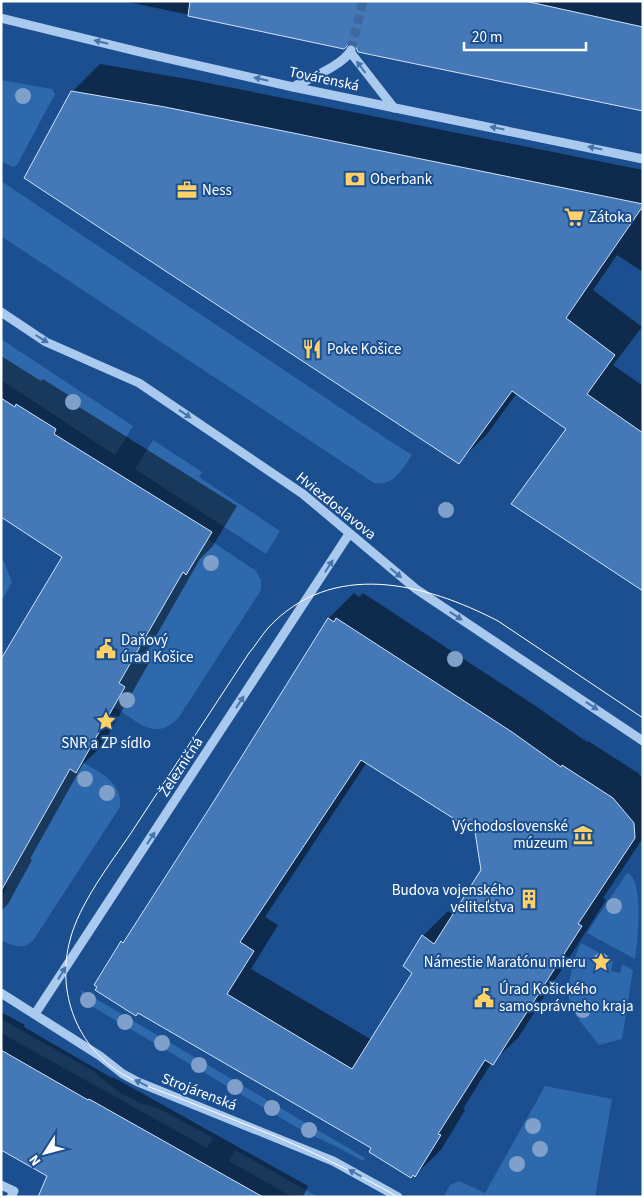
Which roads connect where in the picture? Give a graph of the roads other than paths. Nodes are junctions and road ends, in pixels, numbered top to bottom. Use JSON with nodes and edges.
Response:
{"nodes":[{"id":1,"x":1,"y":18,"type":"edge"},
{"id":2,"x":293,"y":87,"type":"junction"},
{"id":3,"x":394,"y":108,"type":"junction"},
{"id":4,"x":643,"y":158,"type":"edge"},
{"id":5,"x":1,"y":312,"type":"edge"},
{"id":6,"x":349,"y":534,"type":"junction"},
{"id":7,"x":643,"y":741,"type":"edge"},
{"id":8,"x":1,"y":993,"type":"edge"},
{"id":9,"x":35,"y":1014,"type":"junction"},
{"id":10,"x":1,"y":1185,"type":"edge"},
{"id":11,"x":11,"y":1197,"type":"edge"},
{"id":12,"x":398,"y":1197,"type":"edge"}],
"edges":[{"from":2,"to":1,"type":"street","name":"Továrenská","one_way":true},
{"from":2,"to":3,"type":"street","name":"Továrenská"},
{"from":3,"to":2,"type":"street","one_way":true},
{"from":4,"to":3,"type":"street","name":"Továrenská","one_way":true},
{"from":5,"to":6,"type":"street","name":"Hviezdoslavova","one_way":true},
{"from":6,"to":7,"type":"street","name":"Hviezdoslavova","one_way":true},
{"from":9,"to":6,"type":"street","name":"Železničná","one_way":true},
{"from":8,"to":9,"type":"street","name":"Strojárenská"},
{"from":12,"to":9,"type":"street","name":"Strojárenská","one_way":true},
{"from":10,"to":11,"type":"street"}]}
